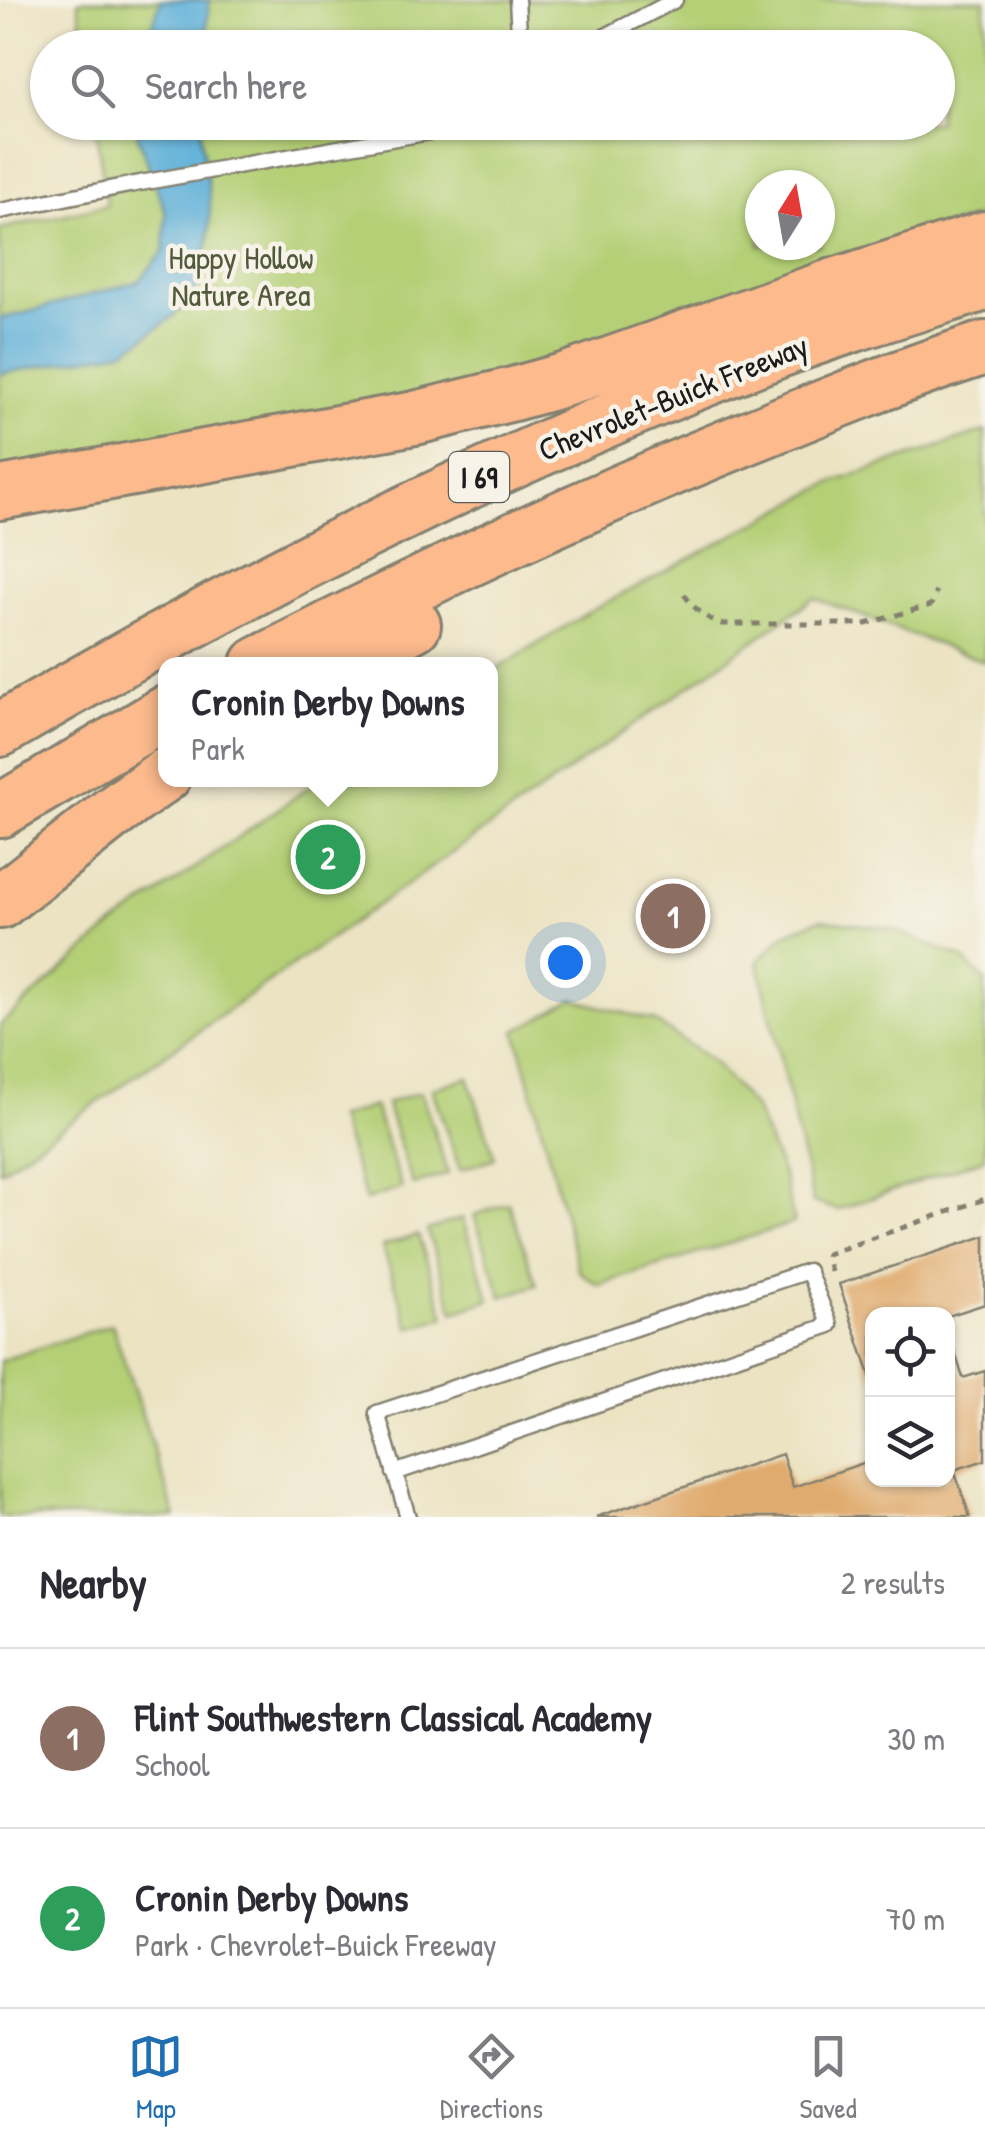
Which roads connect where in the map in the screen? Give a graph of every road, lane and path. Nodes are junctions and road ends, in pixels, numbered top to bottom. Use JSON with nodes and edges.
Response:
{"nodes":[{"id":1,"x":517,"y":0,"type":"edge"},
{"id":2,"x":675,"y":0,"type":"edge"},
{"id":3,"x":519,"y":30,"type":"edge"},
{"id":4,"x":618,"y":30,"type":"edge"},
{"id":5,"x":386,"y":140,"type":"edge"},
{"id":6,"x":0,"y":211,"type":"edge"},
{"id":7,"x":985,"y":238,"type":"edge"},
{"id":8,"x":985,"y":284,"type":"edge"},
{"id":9,"x":976,"y":350,"type":"edge"},
{"id":10,"x":0,"y":493,"type":"edge"},
{"id":11,"x":936,"y":591,"type":"dead end"},
{"id":12,"x":684,"y":594,"type":"dead end"},
{"id":13,"x":272,"y":657,"type":"edge"},
{"id":14,"x":353,"y":657,"type":"edge"},
{"id":15,"x":158,"y":718,"type":"edge"},
{"id":16,"x":0,"y":730,"type":"edge"},
{"id":17,"x":158,"y":781,"type":"edge"},
{"id":18,"x":0,"y":811,"type":"edge"},
{"id":19,"x":0,"y":902,"type":"edge"},
{"id":20,"x":985,"y":1199,"type":"edge"},
{"id":21,"x":835,"y":1288,"type":"dead end"},
{"id":22,"x":394,"y":1474,"type":"junction"},
{"id":23,"x":408,"y":1517,"type":"edge"}],
"edges":[{"from":1,"to":3,"type":"lane"},
{"from":2,"to":4,"type":"lane"},
{"from":5,"to":6,"type":"lane"},
{"from":7,"to":10,"type":"highway"},
{"from":8,"to":16,"type":"highway","name":"Chevrolet-Buick Freeway","number":"I 69"},
{"from":9,"to":13,"type":"highway","name":"Chevrolet-Buick Freeway","number":"I 69"},
{"from":9,"to":14,"type":"highway"},
{"from":11,"to":12,"type":"path"},
{"from":15,"to":18,"type":"highway"},
{"from":17,"to":19,"type":"highway"},
{"from":20,"to":21,"type":"path"},
{"from":22,"to":22,"type":"lane"},
{"from":22,"to":23,"type":"lane"}]}
